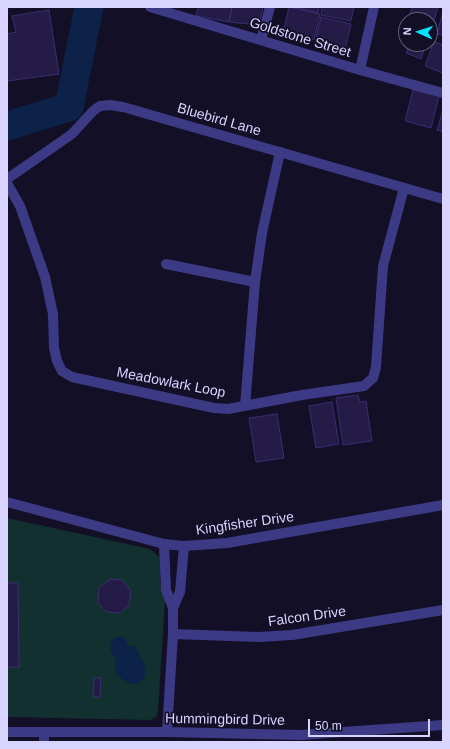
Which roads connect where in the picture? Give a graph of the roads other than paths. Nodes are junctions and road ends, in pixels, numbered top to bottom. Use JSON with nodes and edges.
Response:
{"nodes":[{"id":1,"x":150,"y":7,"type":"edge"},
{"id":2,"x":270,"y":7,"type":"edge"},
{"id":3,"x":374,"y":7,"type":"edge"},
{"id":4,"x":183,"y":12,"type":"edge"},
{"id":5,"x":261,"y":40,"type":"junction"},
{"id":6,"x":360,"y":70,"type":"junction"},
{"id":7,"x":443,"y":93,"type":"edge"},
{"id":8,"x":280,"y":152,"type":"junction"},
{"id":9,"x":7,"y":179,"type":"edge"},
{"id":10,"x":7,"y":183,"type":"edge"},
{"id":11,"x":404,"y":188,"type":"junction"},
{"id":12,"x":443,"y":199,"type":"edge"},
{"id":13,"x":166,"y":264,"type":"dead end"},
{"id":14,"x":255,"y":282,"type":"junction"},
{"id":15,"x":245,"y":406,"type":"junction"},
{"id":16,"x":7,"y":502,"type":"edge"},
{"id":17,"x":443,"y":505,"type":"edge"},
{"id":18,"x":164,"y":544,"type":"junction"},
{"id":19,"x":184,"y":546,"type":"junction"},
{"id":20,"x":173,"y":608,"type":"junction"},
{"id":21,"x":443,"y":610,"type":"edge"},
{"id":22,"x":173,"y":634,"type":"junction"},
{"id":23,"x":443,"y":725,"type":"edge"},
{"id":24,"x":7,"y":732,"type":"edge"},
{"id":25,"x":167,"y":732,"type":"junction"},
{"id":26,"x":44,"y":737,"type":"edge"}],
"edges":[{"from":1,"to":4,"type":"street","name":"Goldstone Street"},
{"from":2,"to":5,"type":"street"},
{"from":3,"to":6,"type":"street"},
{"from":4,"to":5,"type":"street","name":"Goldstone Street"},
{"from":5,"to":6,"type":"street","name":"Goldstone Street"},
{"from":6,"to":7,"type":"street","name":"Goldstone Street"},
{"from":8,"to":9,"type":"street","name":"Bluebird Lane"},
{"from":8,"to":11,"type":"street","name":"Bluebird Lane"},
{"from":8,"to":14,"type":"street"},
{"from":10,"to":15,"type":"street","name":"Meadowlark Loop"},
{"from":11,"to":12,"type":"street","name":"Bluebird Lane"},
{"from":11,"to":15,"type":"street","name":"Meadowlark Loop"},
{"from":13,"to":14,"type":"street"},
{"from":14,"to":15,"type":"street"},
{"from":16,"to":18,"type":"street","name":"Kingfisher Drive"},
{"from":17,"to":19,"type":"street","name":"Kingfisher Drive"},
{"from":18,"to":19,"type":"street","name":"Kingfisher Drive"},
{"from":18,"to":20,"type":"street"},
{"from":19,"to":20,"type":"street"},
{"from":20,"to":22,"type":"street"},
{"from":21,"to":22,"type":"street","name":"Falcon Drive"},
{"from":22,"to":25,"type":"street"},
{"from":23,"to":25,"type":"street","name":"Hummingbird Drive"},
{"from":24,"to":26,"type":"street","name":"Hummingbird Drive"},
{"from":25,"to":26,"type":"street","name":"Hummingbird Drive"}]}
